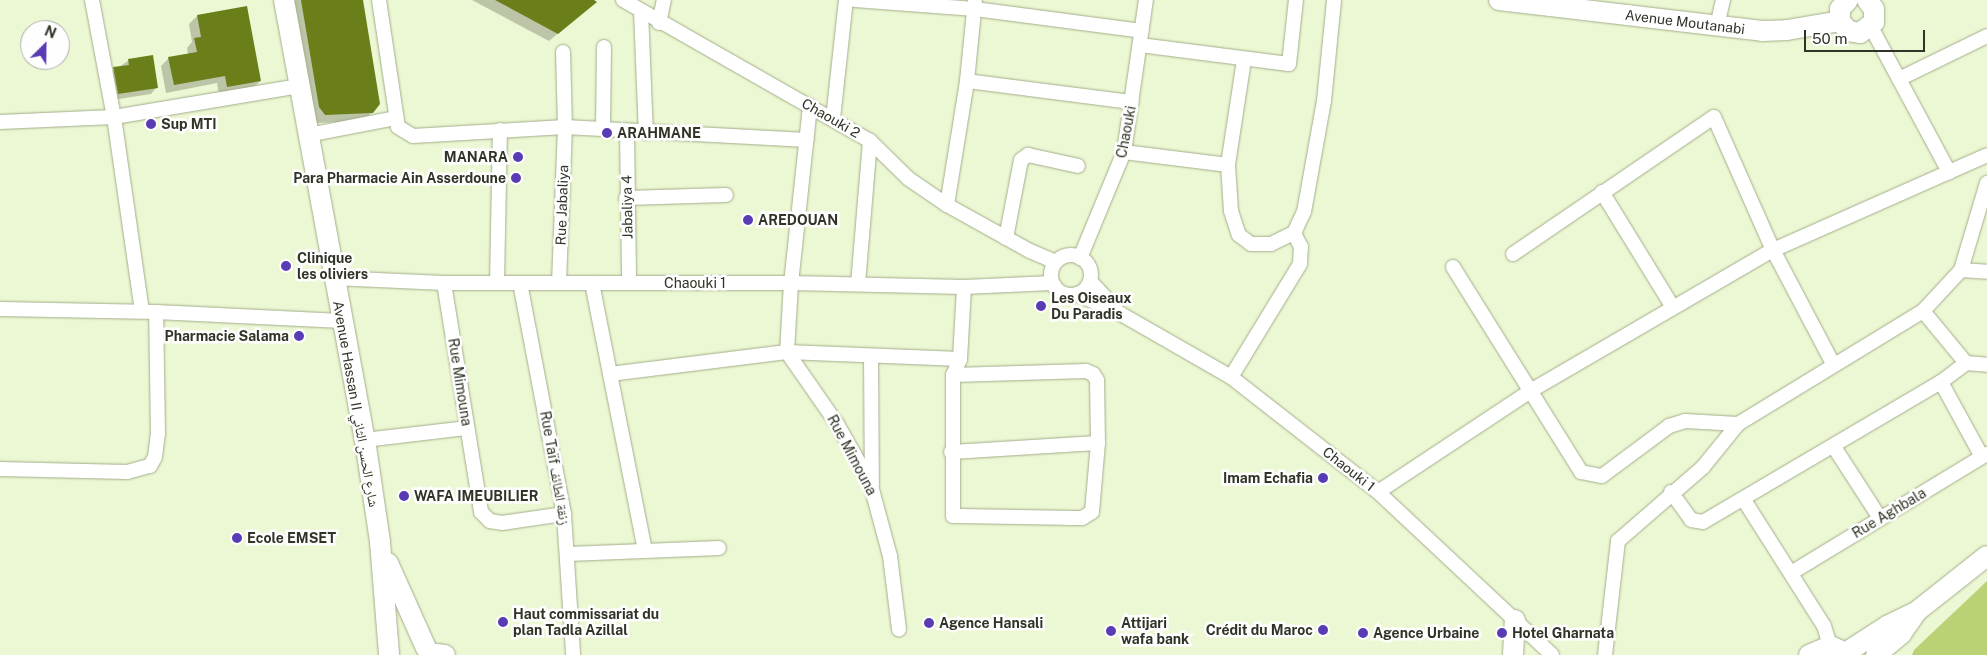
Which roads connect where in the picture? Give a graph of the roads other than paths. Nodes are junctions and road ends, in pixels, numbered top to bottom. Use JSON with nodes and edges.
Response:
{"nodes":[{"id":1,"x":92,"y":0,"type":"edge"},
{"id":2,"x":284,"y":0,"type":"edge"},
{"id":3,"x":379,"y":0,"type":"edge"},
{"id":4,"x":623,"y":0,"type":"edge"},
{"id":5,"x":664,"y":0,"type":"edge"},
{"id":6,"x":846,"y":0,"type":"edge"},
{"id":7,"x":855,"y":0,"type":"edge"},
{"id":8,"x":1146,"y":0,"type":"edge"},
{"id":9,"x":1296,"y":0,"type":"edge"},
{"id":10,"x":1334,"y":0,"type":"edge"},
{"id":11,"x":1499,"y":0,"type":"edge"},
{"id":12,"x":1723,"y":0,"type":"edge"},
{"id":13,"x":1848,"y":0,"type":"edge"},
{"id":14,"x":1867,"y":0,"type":"edge"},
{"id":15,"x":975,"y":5,"type":"edge"},
{"id":16,"x":641,"y":11,"type":"junction"},
{"id":17,"x":1840,"y":21,"type":"junction"},
{"id":18,"x":659,"y":22,"type":"junction"},
{"id":19,"x":1716,"y":26,"type":"junction"},
{"id":20,"x":1871,"y":27,"type":"junction"},
{"id":21,"x":1142,"y":31,"type":"junction"},
{"id":22,"x":1987,"y":36,"type":"edge"},
{"id":23,"x":1140,"y":45,"type":"junction"},
{"id":24,"x":604,"y":46,"type":"dead end"},
{"id":25,"x":563,"y":52,"type":"dead end"},
{"id":26,"x":1244,"y":60,"type":"junction"},
{"id":27,"x":1900,"y":79,"type":"junction"},
{"id":28,"x":967,"y":81,"type":"junction"},
{"id":29,"x":299,"y":86,"type":"junction"},
{"id":30,"x":1132,"y":102,"type":"junction"},
{"id":31,"x":810,"y":106,"type":"junction"},
{"id":32,"x":114,"y":117,"type":"junction"},
{"id":33,"x":396,"y":118,"type":"junction"},
{"id":34,"x":832,"y":119,"type":"junction"},
{"id":35,"x":0,"y":122,"type":"edge"},
{"id":36,"x":565,"y":127,"type":"junction"},
{"id":37,"x":603,"y":128,"type":"junction"},
{"id":38,"x":500,"y":130,"type":"junction"},
{"id":39,"x":627,"y":132,"type":"junction"},
{"id":40,"x":646,"y":133,"type":"junction"},
{"id":41,"x":308,"y":135,"type":"junction"},
{"id":42,"x":807,"y":140,"type":"junction"},
{"id":43,"x":870,"y":141,"type":"junction"},
{"id":44,"x":1124,"y":152,"type":"junction"},
{"id":45,"x":1987,"y":155,"type":"edge"},
{"id":46,"x":1228,"y":165,"type":"junction"},
{"id":47,"x":1078,"y":166,"type":"dead end"},
{"id":48,"x":1949,"y":172,"type":"junction"},
{"id":49,"x":1987,"y":183,"type":"edge"},
{"id":50,"x":1602,"y":192,"type":"junction"},
{"id":51,"x":726,"y":195,"type":"dead end"},
{"id":52,"x":626,"y":198,"type":"junction"},
{"id":53,"x":947,"y":205,"type":"junction"},
{"id":54,"x":1294,"y":233,"type":"junction"},
{"id":55,"x":1006,"y":238,"type":"junction"},
{"id":56,"x":1773,"y":250,"type":"junction"},
{"id":57,"x":1030,"y":251,"type":"junction"},
{"id":58,"x":1513,"y":254,"type":"dead end"},
{"id":59,"x":1080,"y":258,"type":"junction"},
{"id":60,"x":1056,"y":262,"type":"junction"},
{"id":61,"x":1453,"y":267,"type":"dead end"},
{"id":62,"x":1961,"y":270,"type":"junction"},
{"id":63,"x":1987,"y":272,"type":"edge"},
{"id":64,"x":333,"y":278,"type":"junction"},
{"id":65,"x":1090,"y":281,"type":"junction"},
{"id":66,"x":559,"y":282,"type":"junction"},
{"id":67,"x":444,"y":283,"type":"junction"},
{"id":68,"x":497,"y":283,"type":"junction"},
{"id":69,"x":520,"y":283,"type":"junction"},
{"id":70,"x":592,"y":283,"type":"junction"},
{"id":71,"x":629,"y":283,"type":"junction"},
{"id":72,"x":791,"y":283,"type":"junction"},
{"id":73,"x":1053,"y":283,"type":"junction"},
{"id":74,"x":858,"y":284,"type":"junction"},
{"id":75,"x":964,"y":287,"type":"junction"},
{"id":76,"x":1077,"y":294,"type":"junction"},
{"id":77,"x":1672,"y":306,"type":"junction"},
{"id":78,"x":0,"y":309,"type":"edge"},
{"id":79,"x":149,"y":311,"type":"junction"},
{"id":80,"x":1922,"y":311,"type":"junction"},
{"id":81,"x":1121,"y":314,"type":"junction"},
{"id":82,"x":342,"y":321,"type":"junction"},
{"id":83,"x":787,"y":352,"type":"junction"},
{"id":84,"x":871,"y":356,"type":"junction"},
{"id":85,"x":960,"y":359,"type":"junction"},
{"id":86,"x":1966,"y":363,"type":"junction"},
{"id":87,"x":1833,"y":364,"type":"junction"},
{"id":88,"x":1987,"y":365,"type":"edge"},
{"id":89,"x":610,"y":374,"type":"junction"},
{"id":90,"x":953,"y":375,"type":"junction"},
{"id":91,"x":1231,"y":377,"type":"junction"},
{"id":92,"x":1941,"y":382,"type":"junction"},
{"id":93,"x":1532,"y":390,"type":"junction"},
{"id":94,"x":1738,"y":424,"type":"junction"},
{"id":95,"x":467,"y":428,"type":"junction"},
{"id":96,"x":365,"y":440,"type":"junction"},
{"id":97,"x":1098,"y":443,"type":"junction"},
{"id":98,"x":1834,"y":447,"type":"junction"},
{"id":99,"x":951,"y":452,"type":"junction"},
{"id":100,"x":1984,"y":455,"type":"edge"},
{"id":101,"x":0,"y":469,"type":"edge"},
{"id":102,"x":872,"y":490,"type":"junction"},
{"id":103,"x":1378,"y":492,"type":"junction"},
{"id":104,"x":1671,"y":492,"type":"junction"},
{"id":105,"x":1744,"y":500,"type":"junction"},
{"id":106,"x":564,"y":514,"type":"junction"},
{"id":107,"x":1880,"y":518,"type":"junction"},
{"id":108,"x":380,"y":542,"type":"junction"},
{"id":109,"x":719,"y":548,"type":"dead end"},
{"id":110,"x":645,"y":550,"type":"junction"},
{"id":111,"x":569,"y":554,"type":"junction"},
{"id":112,"x":1987,"y":556,"type":"edge"},
{"id":113,"x":1791,"y":573,"type":"junction"},
{"id":114,"x":1916,"y":612,"type":"junction"},
{"id":115,"x":1515,"y":620,"type":"junction"},
{"id":116,"x":898,"y":629,"type":"dead end"},
{"id":117,"x":1901,"y":634,"type":"junction"},
{"id":118,"x":1842,"y":651,"type":"edge"},
{"id":119,"x":436,"y":653,"type":"edge"},
{"id":120,"x":389,"y":655,"type":"edge"},
{"id":121,"x":393,"y":655,"type":"edge"},
{"id":122,"x":573,"y":655,"type":"edge"},
{"id":123,"x":1513,"y":655,"type":"edge"},
{"id":124,"x":1552,"y":655,"type":"edge"},
{"id":125,"x":1605,"y":655,"type":"edge"},
{"id":126,"x":1809,"y":655,"type":"edge"},
{"id":127,"x":1876,"y":655,"type":"edge"},
{"id":128,"x":1904,"y":655,"type":"edge"}],
"edges":[{"from":1,"to":32,"type":"street"},
{"from":2,"to":29,"type":"street","name":"Avenue Hassan II شارع الحسن الثاني"},
{"from":3,"to":33,"type":"street"},
{"from":4,"to":16,"type":"street","name":"Chaouki 2"},
{"from":5,"to":18,"type":"street"},
{"from":6,"to":34,"type":"street"},
{"from":7,"to":15,"type":"street"},
{"from":8,"to":21,"type":"street","name":"Chaouki"},
{"from":9,"to":26,"type":"street"},
{"from":10,"to":54,"type":"street"},
{"from":11,"to":19,"type":"street","name":"Avenue Moutanabi"},
{"from":12,"to":19,"type":"street"},
{"from":13,"to":17,"type":"street"},
{"from":14,"to":20,"type":"street"},
{"from":15,"to":21,"type":"street"},
{"from":15,"to":28,"type":"street"},
{"from":16,"to":18,"type":"street","name":"Chaouki 2"},
{"from":16,"to":40,"type":"street"},
{"from":17,"to":19,"type":"street","name":"Avenue Moutanabi"},
{"from":17,"to":20,"type":"street"},
{"from":18,"to":31,"type":"street","name":"Chaouki 2"},
{"from":20,"to":27,"type":"street"},
{"from":21,"to":23,"type":"street","name":"Chaouki"},
{"from":22,"to":27,"type":"street"},
{"from":23,"to":26,"type":"street"},
{"from":23,"to":30,"type":"street","name":"Chaouki"},
{"from":24,"to":37,"type":"street"},
{"from":25,"to":36,"type":"street","name":"Rue Jabaliya"},
{"from":26,"to":46,"type":"street"},
{"from":27,"to":48,"type":"street"},
{"from":28,"to":30,"type":"street"},
{"from":28,"to":53,"type":"street"},
{"from":29,"to":32,"type":"street"},
{"from":29,"to":41,"type":"street","name":"Avenue Hassan II شارع الحسن الثاني"},
{"from":30,"to":44,"type":"street","name":"Chaouki"},
{"from":31,"to":34,"type":"street","name":"Chaouki 2"},
{"from":31,"to":42,"type":"street"},
{"from":32,"to":35,"type":"street"},
{"from":32,"to":79,"type":"street"},
{"from":33,"to":38,"type":"street"},
{"from":33,"to":41,"type":"street"},
{"from":34,"to":43,"type":"street","name":"Chaouki 2"},
{"from":36,"to":37,"type":"street"},
{"from":36,"to":38,"type":"street"},
{"from":36,"to":66,"type":"street","name":"Rue Jabaliya"},
{"from":37,"to":39,"type":"street"},
{"from":38,"to":68,"type":"street"},
{"from":39,"to":40,"type":"street"},
{"from":39,"to":52,"type":"street","name":"Jabaliya 4"},
{"from":40,"to":42,"type":"street"},
{"from":41,"to":64,"type":"street","name":"Avenue Hassan II شارع الحسن الثاني"},
{"from":42,"to":72,"type":"street"},
{"from":43,"to":53,"type":"street","name":"Chaouki 2"},
{"from":43,"to":74,"type":"street"},
{"from":44,"to":46,"type":"street"},
{"from":44,"to":59,"type":"street","name":"Chaouki"},
{"from":45,"to":48,"type":"street"},
{"from":46,"to":54,"type":"street"},
{"from":47,"to":55,"type":"street"},
{"from":48,"to":56,"type":"street"},
{"from":49,"to":62,"type":"street"},
{"from":50,"to":56,"type":"street"},
{"from":50,"to":58,"type":"street"},
{"from":50,"to":77,"type":"street"},
{"from":51,"to":52,"type":"street"},
{"from":52,"to":71,"type":"street","name":"Jabaliya 4"},
{"from":53,"to":55,"type":"street","name":"Chaouki 2"},
{"from":54,"to":91,"type":"street"},
{"from":55,"to":57,"type":"street","name":"Chaouki 2"},
{"from":56,"to":77,"type":"street"},
{"from":56,"to":87,"type":"street"},
{"from":57,"to":60,"type":"street","name":"Chaouki 2"},
{"from":57,"to":73,"type":"street","name":"Chaouki 2"},
{"from":59,"to":60,"type":"street"},
{"from":59,"to":65,"type":"street"},
{"from":60,"to":73,"type":"street"},
{"from":61,"to":93,"type":"street"},
{"from":62,"to":63,"type":"street"},
{"from":62,"to":80,"type":"street"},
{"from":64,"to":67,"type":"street","name":"Chaouki 1"},
{"from":64,"to":82,"type":"street","name":"Avenue Hassan II شارع الحسن الثاني"},
{"from":65,"to":76,"type":"street"},
{"from":65,"to":81,"type":"street","name":"Chaouki 1"},
{"from":66,"to":69,"type":"street","name":"Chaouki 1"},
{"from":66,"to":70,"type":"street","name":"Chaouki 1"},
{"from":67,"to":68,"type":"street","name":"Chaouki 1"},
{"from":67,"to":95,"type":"street","name":"Rue Mimouna"},
{"from":68,"to":69,"type":"street","name":"Chaouki 1"},
{"from":69,"to":106,"type":"street","name":"Rue Taïf زنقة الطائف"},
{"from":70,"to":71,"type":"street","name":"Chaouki 1"},
{"from":70,"to":89,"type":"street"},
{"from":71,"to":72,"type":"street","name":"Chaouki 1"},
{"from":72,"to":74,"type":"street","name":"Chaouki 1"},
{"from":72,"to":83,"type":"street"},
{"from":73,"to":75,"type":"street","name":"Chaouki 1"},
{"from":73,"to":76,"type":"street"},
{"from":74,"to":75,"type":"street","name":"Chaouki 1"},
{"from":75,"to":85,"type":"street"},
{"from":76,"to":81,"type":"street","name":"Chaouki 1"},
{"from":77,"to":93,"type":"street"},
{"from":78,"to":79,"type":"street"},
{"from":79,"to":82,"type":"street"},
{"from":79,"to":101,"type":"street"},
{"from":80,"to":86,"type":"street"},
{"from":80,"to":87,"type":"street"},
{"from":81,"to":91,"type":"street","name":"Chaouki 1"},
{"from":82,"to":96,"type":"street","name":"Avenue Hassan II شارع الحسن الثاني"},
{"from":83,"to":84,"type":"street"},
{"from":83,"to":89,"type":"street"},
{"from":83,"to":102,"type":"street","name":"Rue Mimouna"},
{"from":84,"to":85,"type":"street"},
{"from":84,"to":102,"type":"street"},
{"from":85,"to":90,"type":"street"},
{"from":86,"to":88,"type":"street"},
{"from":86,"to":92,"type":"street"},
{"from":87,"to":94,"type":"street"},
{"from":89,"to":110,"type":"street"},
{"from":90,"to":97,"type":"street"},
{"from":90,"to":99,"type":"street"},
{"from":91,"to":103,"type":"street","name":"Chaouki 1"},
{"from":92,"to":98,"type":"street"},
{"from":92,"to":100,"type":"street"},
{"from":93,"to":94,"type":"street"},
{"from":93,"to":103,"type":"street"},
{"from":94,"to":104,"type":"street"},
{"from":95,"to":96,"type":"street"},
{"from":95,"to":106,"type":"street","name":"Rue Mimouna"},
{"from":96,"to":108,"type":"street","name":"Avenue Hassan II شارع الحسن الثاني"},
{"from":97,"to":99,"type":"street"},
{"from":97,"to":99,"type":"street"},
{"from":98,"to":105,"type":"street"},
{"from":98,"to":107,"type":"street"},
{"from":100,"to":107,"type":"street","name":"Rue Aghbala"},
{"from":102,"to":116,"type":"street","name":"Rue Mimouna"},
{"from":103,"to":115,"type":"street","name":"Chaouki 1"},
{"from":104,"to":105,"type":"street"},
{"from":104,"to":125,"type":"street"},
{"from":105,"to":113,"type":"street"},
{"from":106,"to":111,"type":"street","name":"Rue Taïf زنقة الطائف"},
{"from":107,"to":113,"type":"street","name":"Rue Aghbala"},
{"from":108,"to":119,"type":"street","name":"Avenue Hassan II شارع الحسن الثاني"},
{"from":108,"to":120,"type":"street","name":"Avenue Hassan II شارع الحسن الثاني"},
{"from":109,"to":110,"type":"street"},
{"from":110,"to":111,"type":"street"},
{"from":111,"to":122,"type":"street","name":"Rue Taïf زنقة الطائف"},
{"from":112,"to":114,"type":"street"},
{"from":113,"to":118,"type":"street"},
{"from":114,"to":117,"type":"street"},
{"from":114,"to":118,"type":"street"},
{"from":115,"to":123,"type":"street"},
{"from":115,"to":124,"type":"street","name":"Chaouki 1"},
{"from":117,"to":127,"type":"street"},
{"from":117,"to":128,"type":"street"},
{"from":118,"to":126,"type":"street"},
{"from":119,"to":121,"type":"street"}]}
